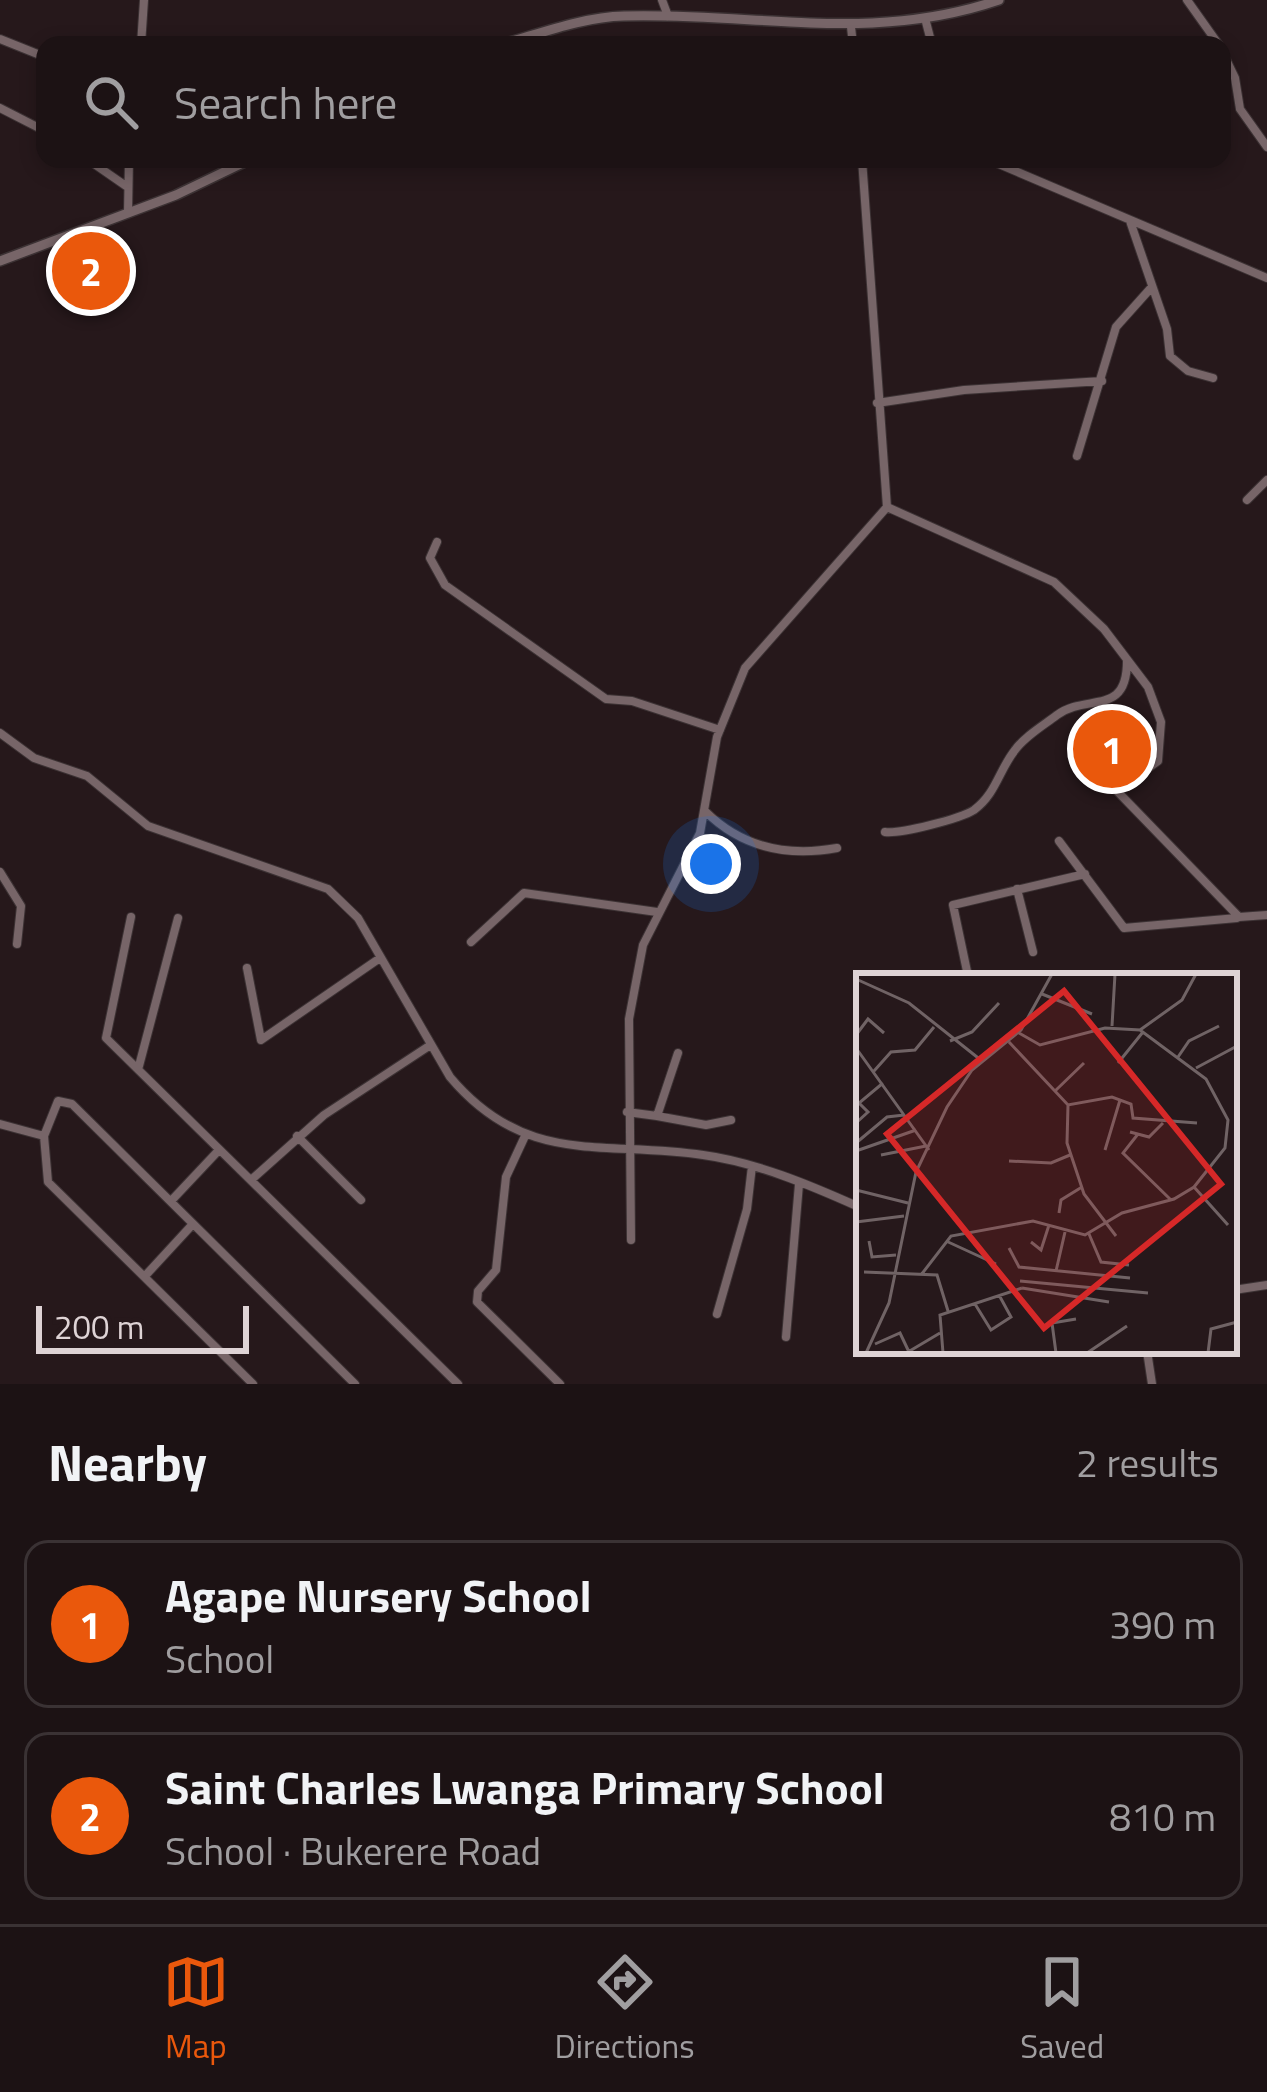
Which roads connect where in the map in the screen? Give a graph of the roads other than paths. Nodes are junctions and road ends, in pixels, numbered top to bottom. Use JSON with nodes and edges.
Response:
{"nodes":[{"id":1,"x":144,"y":0,"type":"edge"},
{"id":2,"x":662,"y":0,"type":"edge"},
{"id":3,"x":999,"y":0,"type":"edge"},
{"id":4,"x":1187,"y":0,"type":"edge"},
{"id":5,"x":668,"y":18,"type":"junction"},
{"id":6,"x":926,"y":22,"type":"junction"},
{"id":7,"x":851,"y":26,"type":"junction"},
{"id":8,"x":142,"y":36,"type":"edge"},
{"id":9,"x":532,"y":36,"type":"edge"},
{"id":10,"x":852,"y":36,"type":"edge"},
{"id":11,"x":930,"y":36,"type":"edge"},
{"id":12,"x":1212,"y":36,"type":"edge"},
{"id":13,"x":0,"y":39,"type":"edge"},
{"id":14,"x":36,"y":53,"type":"edge"},
{"id":15,"x":1231,"y":70,"type":"edge"},
{"id":16,"x":0,"y":108,"type":"edge"},
{"id":17,"x":36,"y":126,"type":"edge"},
{"id":18,"x":1267,"y":147,"type":"edge"},
{"id":19,"x":100,"y":168,"type":"edge"},
{"id":20,"x":128,"y":168,"type":"edge"},
{"id":21,"x":230,"y":168,"type":"edge"},
{"id":22,"x":863,"y":168,"type":"edge"},
{"id":23,"x":1008,"y":168,"type":"edge"},
{"id":24,"x":126,"y":186,"type":"junction"},
{"id":25,"x":128,"y":213,"type":"junction"},
{"id":26,"x":1130,"y":220,"type":"junction"},
{"id":27,"x":0,"y":261,"type":"edge"},
{"id":28,"x":1267,"y":278,"type":"edge"},
{"id":29,"x":1150,"y":289,"type":"junction"},
{"id":30,"x":1213,"y":378,"type":"dead end"},
{"id":31,"x":1102,"y":381,"type":"junction"},
{"id":32,"x":877,"y":403,"type":"junction"},
{"id":33,"x":1077,"y":456,"type":"dead end"},
{"id":34,"x":1267,"y":480,"type":"edge"},
{"id":35,"x":1247,"y":500,"type":"dead end"},
{"id":36,"x":887,"y":507,"type":"junction"},
{"id":37,"x":437,"y":542,"type":"dead end"},
{"id":38,"x":1127,"y":659,"type":"junction"},
{"id":39,"x":720,"y":730,"type":"junction"},
{"id":40,"x":0,"y":733,"type":"edge"},
{"id":41,"x":704,"y":810,"type":"junction"},
{"id":42,"x":885,"y":832,"type":"dead end"},
{"id":43,"x":1059,"y":841,"type":"dead end"},
{"id":44,"x":837,"y":848,"type":"dead end"},
{"id":45,"x":0,"y":872,"type":"edge"},
{"id":46,"x":1085,"y":874,"type":"junction"},
{"id":47,"x":1017,"y":889,"type":"junction"},
{"id":48,"x":657,"y":913,"type":"junction"},
{"id":49,"x":1267,"y":915,"type":"edge"},
{"id":50,"x":131,"y":917,"type":"dead end"},
{"id":51,"x":1239,"y":917,"type":"junction"},
{"id":52,"x":178,"y":919,"type":"dead end"},
{"id":53,"x":471,"y":942,"type":"dead end"},
{"id":54,"x":17,"y":944,"type":"dead end"},
{"id":55,"x":1033,"y":952,"type":"dead end"},
{"id":56,"x":380,"y":958,"type":"junction"},
{"id":57,"x":248,"y":968,"type":"dead end"},
{"id":58,"x":967,"y":973,"type":"edge"},
{"id":59,"x":429,"y":1046,"type":"junction"},
{"id":60,"x":678,"y":1053,"type":"dead end"},
{"id":61,"x":139,"y":1066,"type":"junction"},
{"id":62,"x":627,"y":1112,"type":"junction"},
{"id":63,"x":657,"y":1116,"type":"junction"},
{"id":64,"x":731,"y":1120,"type":"dead end"},
{"id":65,"x":0,"y":1124,"type":"edge"},
{"id":66,"x":44,"y":1136,"type":"junction"},
{"id":67,"x":297,"y":1136,"type":"junction"},
{"id":68,"x":525,"y":1136,"type":"junction"},
{"id":69,"x":219,"y":1150,"type":"junction"},
{"id":70,"x":628,"y":1150,"type":"junction"},
{"id":71,"x":752,"y":1166,"type":"junction"},
{"id":72,"x":251,"y":1180,"type":"junction"},
{"id":73,"x":799,"y":1184,"type":"junction"},
{"id":74,"x":362,"y":1200,"type":"dead end"},
{"id":75,"x":170,"y":1201,"type":"junction"},
{"id":76,"x":856,"y":1206,"type":"edge"},
{"id":77,"x":192,"y":1225,"type":"junction"},
{"id":78,"x":631,"y":1240,"type":"dead end"},
{"id":79,"x":145,"y":1276,"type":"junction"},
{"id":80,"x":1267,"y":1285,"type":"edge"},
{"id":81,"x":1237,"y":1290,"type":"edge"},
{"id":82,"x":717,"y":1313,"type":"dead end"},
{"id":83,"x":786,"y":1337,"type":"dead end"},
{"id":84,"x":1147,"y":1354,"type":"edge"},
{"id":85,"x":556,"y":1383,"type":"edge"},
{"id":86,"x":253,"y":1384,"type":"edge"},
{"id":87,"x":355,"y":1384,"type":"edge"},
{"id":88,"x":458,"y":1384,"type":"edge"},
{"id":89,"x":1152,"y":1384,"type":"edge"}],
"edges":[{"from":1,"to":8,"type":"street"},
{"from":2,"to":5,"type":"street"},
{"from":3,"to":6,"type":"street"},
{"from":4,"to":12,"type":"street"},
{"from":5,"to":7,"type":"street"},
{"from":5,"to":9,"type":"street"},
{"from":6,"to":7,"type":"street"},
{"from":6,"to":11,"type":"street"},
{"from":7,"to":10,"type":"street"},
{"from":13,"to":14,"type":"street"},
{"from":15,"to":18,"type":"street"},
{"from":16,"to":17,"type":"street"},
{"from":19,"to":24,"type":"street"},
{"from":20,"to":24,"type":"street"},
{"from":21,"to":25,"type":"street"},
{"from":22,"to":32,"type":"street"},
{"from":23,"to":26,"type":"street"},
{"from":24,"to":25,"type":"street"},
{"from":25,"to":27,"type":"street"},
{"from":26,"to":28,"type":"street"},
{"from":26,"to":29,"type":"street"},
{"from":29,"to":30,"type":"street"},
{"from":29,"to":31,"type":"street"},
{"from":31,"to":32,"type":"street"},
{"from":31,"to":33,"type":"street"},
{"from":32,"to":36,"type":"street"},
{"from":34,"to":35,"type":"street"},
{"from":36,"to":38,"type":"street"},
{"from":36,"to":39,"type":"street"},
{"from":37,"to":39,"type":"street"},
{"from":38,"to":42,"type":"street"},
{"from":38,"to":51,"type":"street"},
{"from":39,"to":41,"type":"street"},
{"from":40,"to":56,"type":"street"},
{"from":41,"to":44,"type":"street"},
{"from":41,"to":48,"type":"street"},
{"from":43,"to":46,"type":"street"},
{"from":45,"to":54,"type":"street"},
{"from":46,"to":47,"type":"street"},
{"from":46,"to":51,"type":"street"},
{"from":47,"to":55,"type":"street"},
{"from":47,"to":58,"type":"street"},
{"from":48,"to":53,"type":"street"},
{"from":48,"to":62,"type":"street"},
{"from":49,"to":51,"type":"street"},
{"from":50,"to":61,"type":"street"},
{"from":52,"to":61,"type":"street"},
{"from":56,"to":57,"type":"street"},
{"from":56,"to":59,"type":"street"},
{"from":59,"to":67,"type":"street"},
{"from":59,"to":68,"type":"street"},
{"from":60,"to":63,"type":"street"},
{"from":61,"to":69,"type":"street"},
{"from":62,"to":63,"type":"street"},
{"from":62,"to":70,"type":"street"},
{"from":63,"to":64,"type":"street"},
{"from":65,"to":66,"type":"street"},
{"from":66,"to":75,"type":"street"},
{"from":66,"to":79,"type":"street"},
{"from":67,"to":72,"type":"street"},
{"from":67,"to":74,"type":"street"},
{"from":68,"to":70,"type":"street"},
{"from":68,"to":85,"type":"street"},
{"from":69,"to":72,"type":"street"},
{"from":69,"to":75,"type":"street"},
{"from":70,"to":71,"type":"street"},
{"from":70,"to":78,"type":"street"},
{"from":71,"to":73,"type":"street"},
{"from":71,"to":82,"type":"street"},
{"from":72,"to":88,"type":"street"},
{"from":73,"to":76,"type":"street"},
{"from":73,"to":83,"type":"street"},
{"from":75,"to":77,"type":"street"},
{"from":77,"to":79,"type":"street"},
{"from":77,"to":87,"type":"street"},
{"from":79,"to":86,"type":"street"},
{"from":80,"to":81,"type":"street"},
{"from":84,"to":89,"type":"street"}]}
